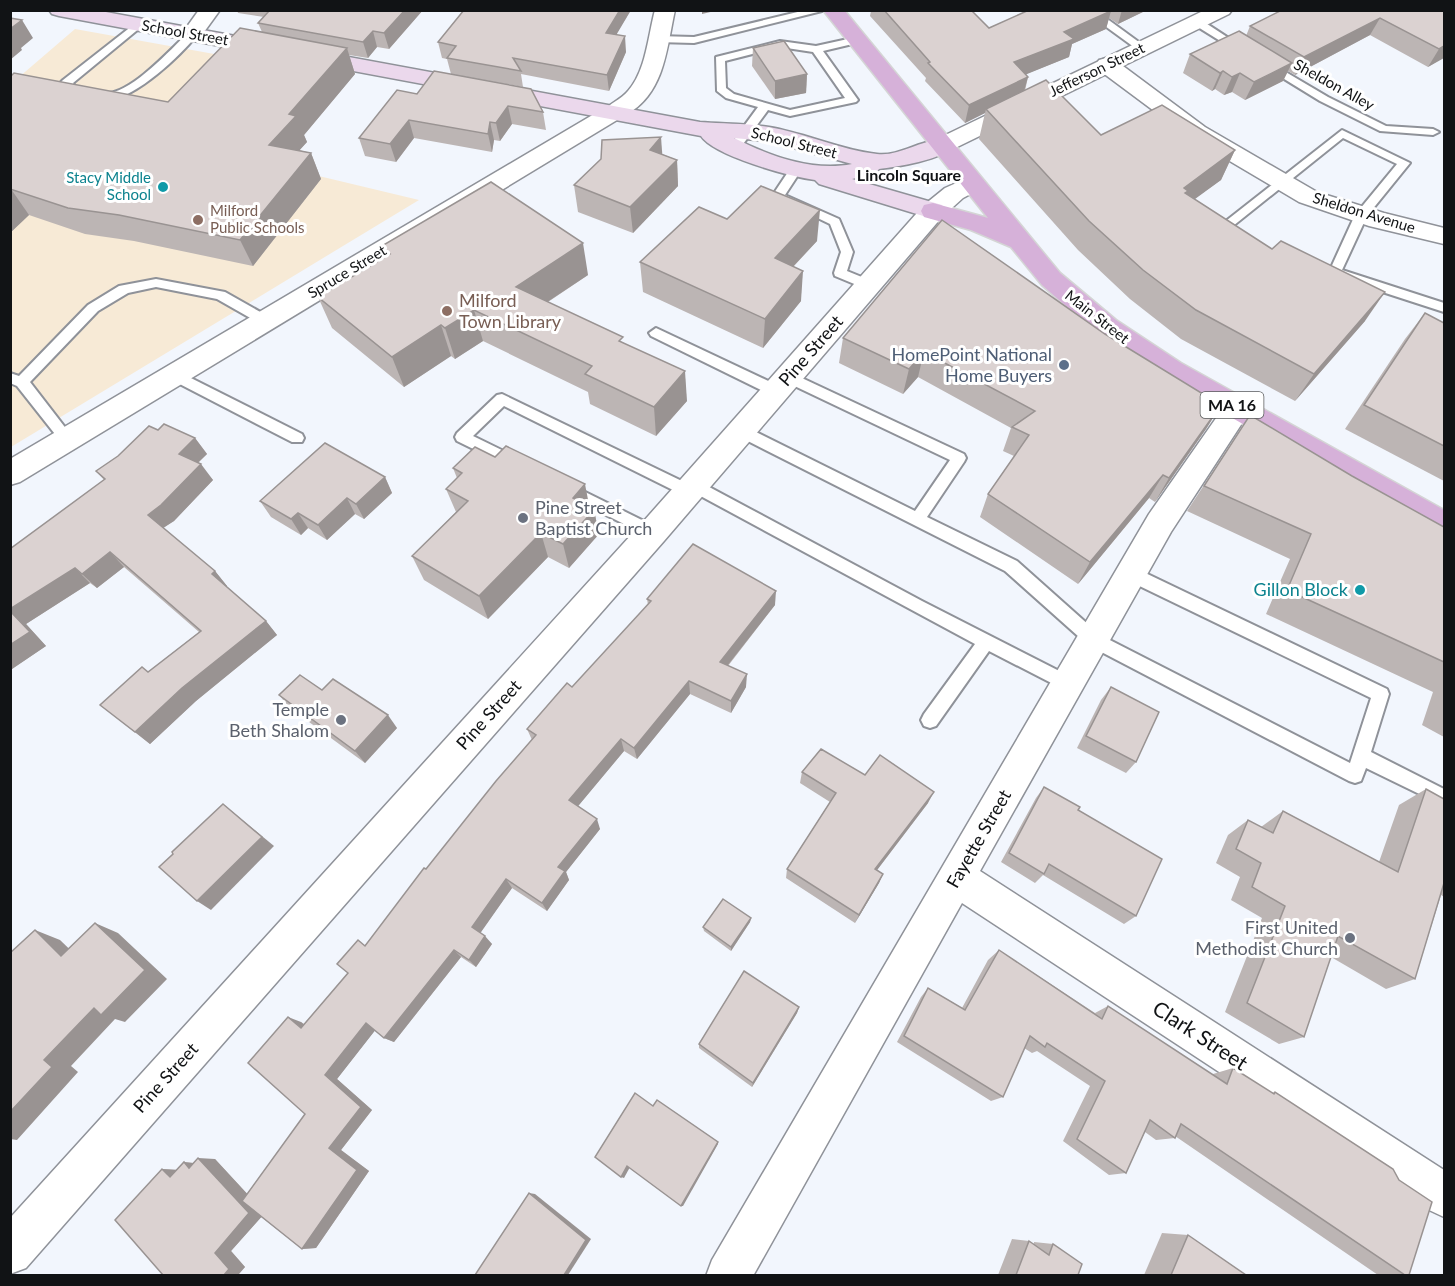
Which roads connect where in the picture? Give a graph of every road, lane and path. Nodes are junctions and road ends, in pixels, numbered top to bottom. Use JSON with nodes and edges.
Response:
{"nodes":[{"id":1,"x":59,"y":10,"type":"edge"},
{"id":2,"x":210,"y":10,"type":"edge"},
{"id":3,"x":664,"y":10,"type":"edge"},
{"id":4,"x":821,"y":10,"type":"edge"},
{"id":5,"x":833,"y":10,"type":"edge"},
{"id":6,"x":1088,"y":10,"type":"edge"},
{"id":7,"x":1207,"y":15,"type":"edge"},
{"id":8,"x":137,"y":25,"type":"junction"},
{"id":9,"x":192,"y":35,"type":"junction"},
{"id":10,"x":657,"y":39,"type":"junction"},
{"id":11,"x":857,"y":40,"type":"junction"},
{"id":12,"x":1142,"y":48,"type":"junction"},
{"id":13,"x":816,"y":49,"type":"junction"},
{"id":14,"x":1107,"y":65,"type":"junction"},
{"id":15,"x":765,"y":106,"type":"junction"},
{"id":16,"x":614,"y":112,"type":"junction"},
{"id":17,"x":1433,"y":132,"type":"dead end"},
{"id":18,"x":740,"y":139,"type":"junction"},
{"id":19,"x":941,"y":146,"type":"junction"},
{"id":20,"x":887,"y":161,"type":"junction"},
{"id":21,"x":796,"y":169,"type":"junction"},
{"id":22,"x":1283,"y":181,"type":"junction"},
{"id":23,"x":972,"y":184,"type":"junction"},
{"id":24,"x":933,"y":211,"type":"junction"},
{"id":25,"x":1361,"y":215,"type":"junction"},
{"id":26,"x":1444,"y":236,"type":"edge"},
{"id":27,"x":1210,"y":239,"type":"edge"},
{"id":28,"x":1019,"y":242,"type":"junction"},
{"id":29,"x":869,"y":285,"type":"junction"},
{"id":30,"x":1444,"y":308,"type":"edge"},
{"id":31,"x":266,"y":321,"type":"junction"},
{"id":32,"x":656,"y":333,"type":"dead end"},
{"id":33,"x":175,"y":375,"type":"junction"},
{"id":34,"x":16,"y":380,"type":"edge"},
{"id":35,"x":782,"y":384,"type":"junction"},
{"id":36,"x":1238,"y":408,"type":"junction"},
{"id":37,"x":741,"y":431,"type":"junction"},
{"id":38,"x":297,"y":438,"type":"dead end"},
{"id":39,"x":67,"y":439,"type":"junction"},
{"id":40,"x":535,"y":473,"type":"edge"},
{"id":41,"x":10,"y":474,"type":"edge"},
{"id":42,"x":556,"y":484,"type":"edge"},
{"id":43,"x":691,"y":488,"type":"junction"},
{"id":44,"x":918,"y":518,"type":"junction"},
{"id":45,"x":1444,"y":524,"type":"edge"},
{"id":46,"x":653,"y":532,"type":"junction"},
{"id":47,"x":1131,"y":574,"type":"junction"},
{"id":48,"x":1094,"y":640,"type":"junction"},
{"id":49,"x":986,"y":642,"type":"junction"},
{"id":50,"x":1069,"y":684,"type":"junction"},
{"id":51,"x":930,"y":720,"type":"dead end"},
{"id":52,"x":1361,"y":756,"type":"junction"},
{"id":53,"x":1444,"y":798,"type":"edge"},
{"id":54,"x":957,"y":877,"type":"junction"},
{"id":55,"x":1444,"y":1195,"type":"edge"},
{"id":56,"x":10,"y":1252,"type":"edge"},
{"id":57,"x":728,"y":1275,"type":"edge"}],
"edges":[{"from":1,"to":8,"type":"main road","name":"School Street"},
{"from":2,"to":9,"type":"street"},
{"from":3,"to":10,"type":"street","name":"Spruce Street"},
{"from":4,"to":10,"type":"lane"},
{"from":5,"to":11,"type":"main road","name":"Main Street","number":"MA 16"},
{"from":6,"to":12,"type":"lane"},
{"from":7,"to":12,"type":"street","name":"Jefferson Street"},
{"from":7,"to":17,"type":"lane","name":"Sheldon Alley"},
{"from":8,"to":9,"type":"main road","name":"School Street"},
{"from":8,"to":9,"type":"lane"},
{"from":9,"to":16,"type":"main road","name":"School Street"},
{"from":10,"to":16,"type":"street","name":"Spruce Street"},
{"from":11,"to":13,"type":"lane"},
{"from":11,"to":19,"type":"main road","name":"Main Street","number":"MA 16"},
{"from":12,"to":14,"type":"street","name":"Jefferson Street"},
{"from":13,"to":15,"type":"lane"},
{"from":13,"to":15,"type":"lane"},
{"from":14,"to":19,"type":"street","name":"Jefferson Street"},
{"from":14,"to":22,"type":"street","name":"Sheldon Avenue"},
{"from":15,"to":18,"type":"lane"},
{"from":16,"to":18,"type":"main road","name":"School Street"},
{"from":16,"to":31,"type":"street","name":"Spruce Street"},
{"from":18,"to":20,"type":"main road","name":"School Street"},
{"from":18,"to":21,"type":"main road","name":"School Street"},
{"from":19,"to":20,"type":"main road","name":"School Street"},
{"from":19,"to":23,"type":"main road","name":"Main Street","number":"MA 16"},
{"from":20,"to":21,"type":"main road","name":"School Street"},
{"from":21,"to":24,"type":"main road"},
{"from":21,"to":29,"type":"lane"},
{"from":22,"to":25,"type":"street","name":"Sheldon Avenue"},
{"from":22,"to":25,"type":"lane"},
{"from":22,"to":27,"type":"lane"},
{"from":23,"to":24,"type":"street","name":"Pine Street"},
{"from":23,"to":28,"type":"main road","name":"Main Street","number":"MA 16"},
{"from":24,"to":28,"type":"main road"},
{"from":24,"to":29,"type":"street","name":"Pine Street"},
{"from":25,"to":26,"type":"street","name":"Sheldon Avenue"},
{"from":25,"to":30,"type":"lane"},
{"from":28,"to":36,"type":"main road","name":"Main Street","number":"MA 16"},
{"from":29,"to":35,"type":"street","name":"Pine Street"},
{"from":31,"to":33,"type":"street","name":"Spruce Street"},
{"from":31,"to":34,"type":"lane"},
{"from":32,"to":35,"type":"lane"},
{"from":33,"to":38,"type":"lane"},
{"from":33,"to":39,"type":"street","name":"Spruce Street"},
{"from":34,"to":39,"type":"lane"},
{"from":35,"to":37,"type":"street","name":"Pine Street"},
{"from":35,"to":44,"type":"lane"},
{"from":36,"to":45,"type":"main road","name":"Main Street","number":"MA 16"},
{"from":36,"to":47,"type":"street","name":"Fayette Street"},
{"from":37,"to":43,"type":"street","name":"Pine Street"},
{"from":37,"to":44,"type":"lane"},
{"from":39,"to":41,"type":"street","name":"Spruce Street"},
{"from":40,"to":43,"type":"lane"},
{"from":42,"to":46,"type":"lane"},
{"from":43,"to":46,"type":"street","name":"Pine Street"},
{"from":43,"to":49,"type":"lane"},
{"from":44,"to":48,"type":"lane"},
{"from":46,"to":56,"type":"street","name":"Pine Street"},
{"from":47,"to":48,"type":"street","name":"Fayette Street"},
{"from":47,"to":52,"type":"lane"},
{"from":48,"to":50,"type":"street","name":"Fayette Street"},
{"from":48,"to":52,"type":"lane"},
{"from":49,"to":50,"type":"lane"},
{"from":49,"to":51,"type":"lane"},
{"from":50,"to":54,"type":"street","name":"Fayette Street"},
{"from":52,"to":53,"type":"lane"},
{"from":54,"to":55,"type":"street","name":"Clark Street"},
{"from":54,"to":57,"type":"street","name":"Fayette Street"}]}
